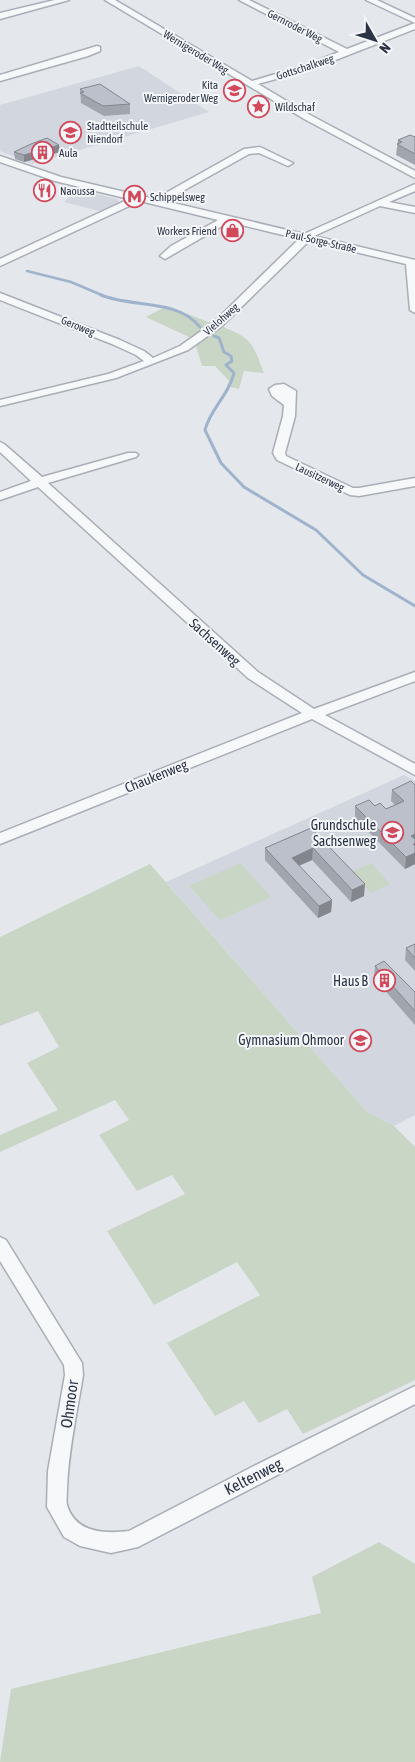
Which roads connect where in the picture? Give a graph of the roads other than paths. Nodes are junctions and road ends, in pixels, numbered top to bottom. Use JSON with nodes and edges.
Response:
{"nodes":[{"id":1,"x":65,"y":0,"type":"edge"},
{"id":2,"x":109,"y":0,"type":"edge"},
{"id":3,"x":243,"y":0,"type":"edge"},
{"id":4,"x":370,"y":0,"type":"edge"},
{"id":5,"x":0,"y":16,"type":"edge"},
{"id":6,"x":415,"y":21,"type":"edge"},
{"id":7,"x":415,"y":26,"type":"edge"},
{"id":8,"x":97,"y":49,"type":"dead end"},
{"id":9,"x":347,"y":53,"type":"junction"},
{"id":10,"x":0,"y":78,"type":"edge"},
{"id":11,"x":250,"y":84,"type":"junction"},
{"id":12,"x":0,"y":159,"type":"edge"},
{"id":13,"x":288,"y":163,"type":"dead end"},
{"id":14,"x":415,"y":175,"type":"edge"},
{"id":15,"x":415,"y":187,"type":"edge"},
{"id":16,"x":139,"y":198,"type":"junction"},
{"id":17,"x":156,"y":202,"type":"junction"},
{"id":18,"x":378,"y":203,"type":"junction"},
{"id":19,"x":415,"y":210,"type":"edge"},
{"id":20,"x":228,"y":219,"type":"junction"},
{"id":21,"x":306,"y":238,"type":"junction"},
{"id":22,"x":165,"y":256,"type":"dead end"},
{"id":23,"x":0,"y":263,"type":"edge"},
{"id":24,"x":413,"y":263,"type":"edge"},
{"id":25,"x":0,"y":296,"type":"edge"},
{"id":26,"x":415,"y":310,"type":"edge"},
{"id":27,"x":152,"y":362,"type":"junction"},
{"id":28,"x":0,"y":403,"type":"edge"},
{"id":29,"x":290,"y":404,"type":"dead end"},
{"id":30,"x":0,"y":446,"type":"edge"},
{"id":31,"x":132,"y":455,"type":"dead end"},
{"id":32,"x":39,"y":482,"type":"junction"},
{"id":33,"x":415,"y":482,"type":"edge"},
{"id":34,"x":0,"y":496,"type":"edge"},
{"id":35,"x":415,"y":676,"type":"edge"},
{"id":36,"x":313,"y":714,"type":"junction"},
{"id":37,"x":415,"y":770,"type":"edge"},
{"id":38,"x":0,"y":839,"type":"edge"},
{"id":39,"x":0,"y":1245,"type":"edge"},
{"id":40,"x":415,"y":1395,"type":"edge"},
{"id":41,"x":87,"y":1540,"type":"joint"}],
"edges":[{"from":1,"to":5,"type":"street"},
{"from":2,"to":11,"type":"street","name":"Wernigeroder Weg"},
{"from":3,"to":9,"type":"street","name":"Gernroder Weg"},
{"from":4,"to":6,"type":"street"},
{"from":7,"to":9,"type":"street","name":"Gottschalkweg"},
{"from":8,"to":10,"type":"street"},
{"from":9,"to":11,"type":"street","name":"Gottschalkweg"},
{"from":11,"to":14,"type":"street","name":"Wernigeroder Weg"},
{"from":12,"to":16,"type":"street","name":"Paul-Sorge-Straße"},
{"from":13,"to":17,"type":"street"},
{"from":15,"to":18,"type":"street","name":"Vielohweg"},
{"from":16,"to":17,"type":"street","name":"Paul-Sorge-Straße"},
{"from":16,"to":23,"type":"street"},
{"from":17,"to":20,"type":"street","name":"Paul-Sorge-Straße"},
{"from":18,"to":19,"type":"street"},
{"from":18,"to":21,"type":"street","name":"Vielohweg"},
{"from":20,"to":21,"type":"street","name":"Paul-Sorge-Straße"},
{"from":20,"to":22,"type":"street"},
{"from":21,"to":24,"type":"street","name":"Paul-Sorge-Straße"},
{"from":21,"to":27,"type":"street","name":"Vielohweg"},
{"from":24,"to":26,"type":"street"},
{"from":25,"to":27,"type":"street","name":"Geroweg"},
{"from":27,"to":28,"type":"street","name":"Vielohweg"},
{"from":29,"to":33,"type":"street","name":"Lausitzerweg"},
{"from":30,"to":32,"type":"street","name":"Sachsenweg"},
{"from":31,"to":32,"type":"street"},
{"from":32,"to":34,"type":"street"},
{"from":32,"to":36,"type":"street","name":"Sachsenweg"},
{"from":35,"to":36,"type":"street","name":"Chaukenweg"},
{"from":36,"to":37,"type":"street","name":"Sachsenweg"},
{"from":36,"to":38,"type":"street","name":"Chaukenweg"},
{"from":39,"to":41,"type":"street","name":"Ohmoor"},
{"from":40,"to":41,"type":"street","name":"Keltenweg"}]}
